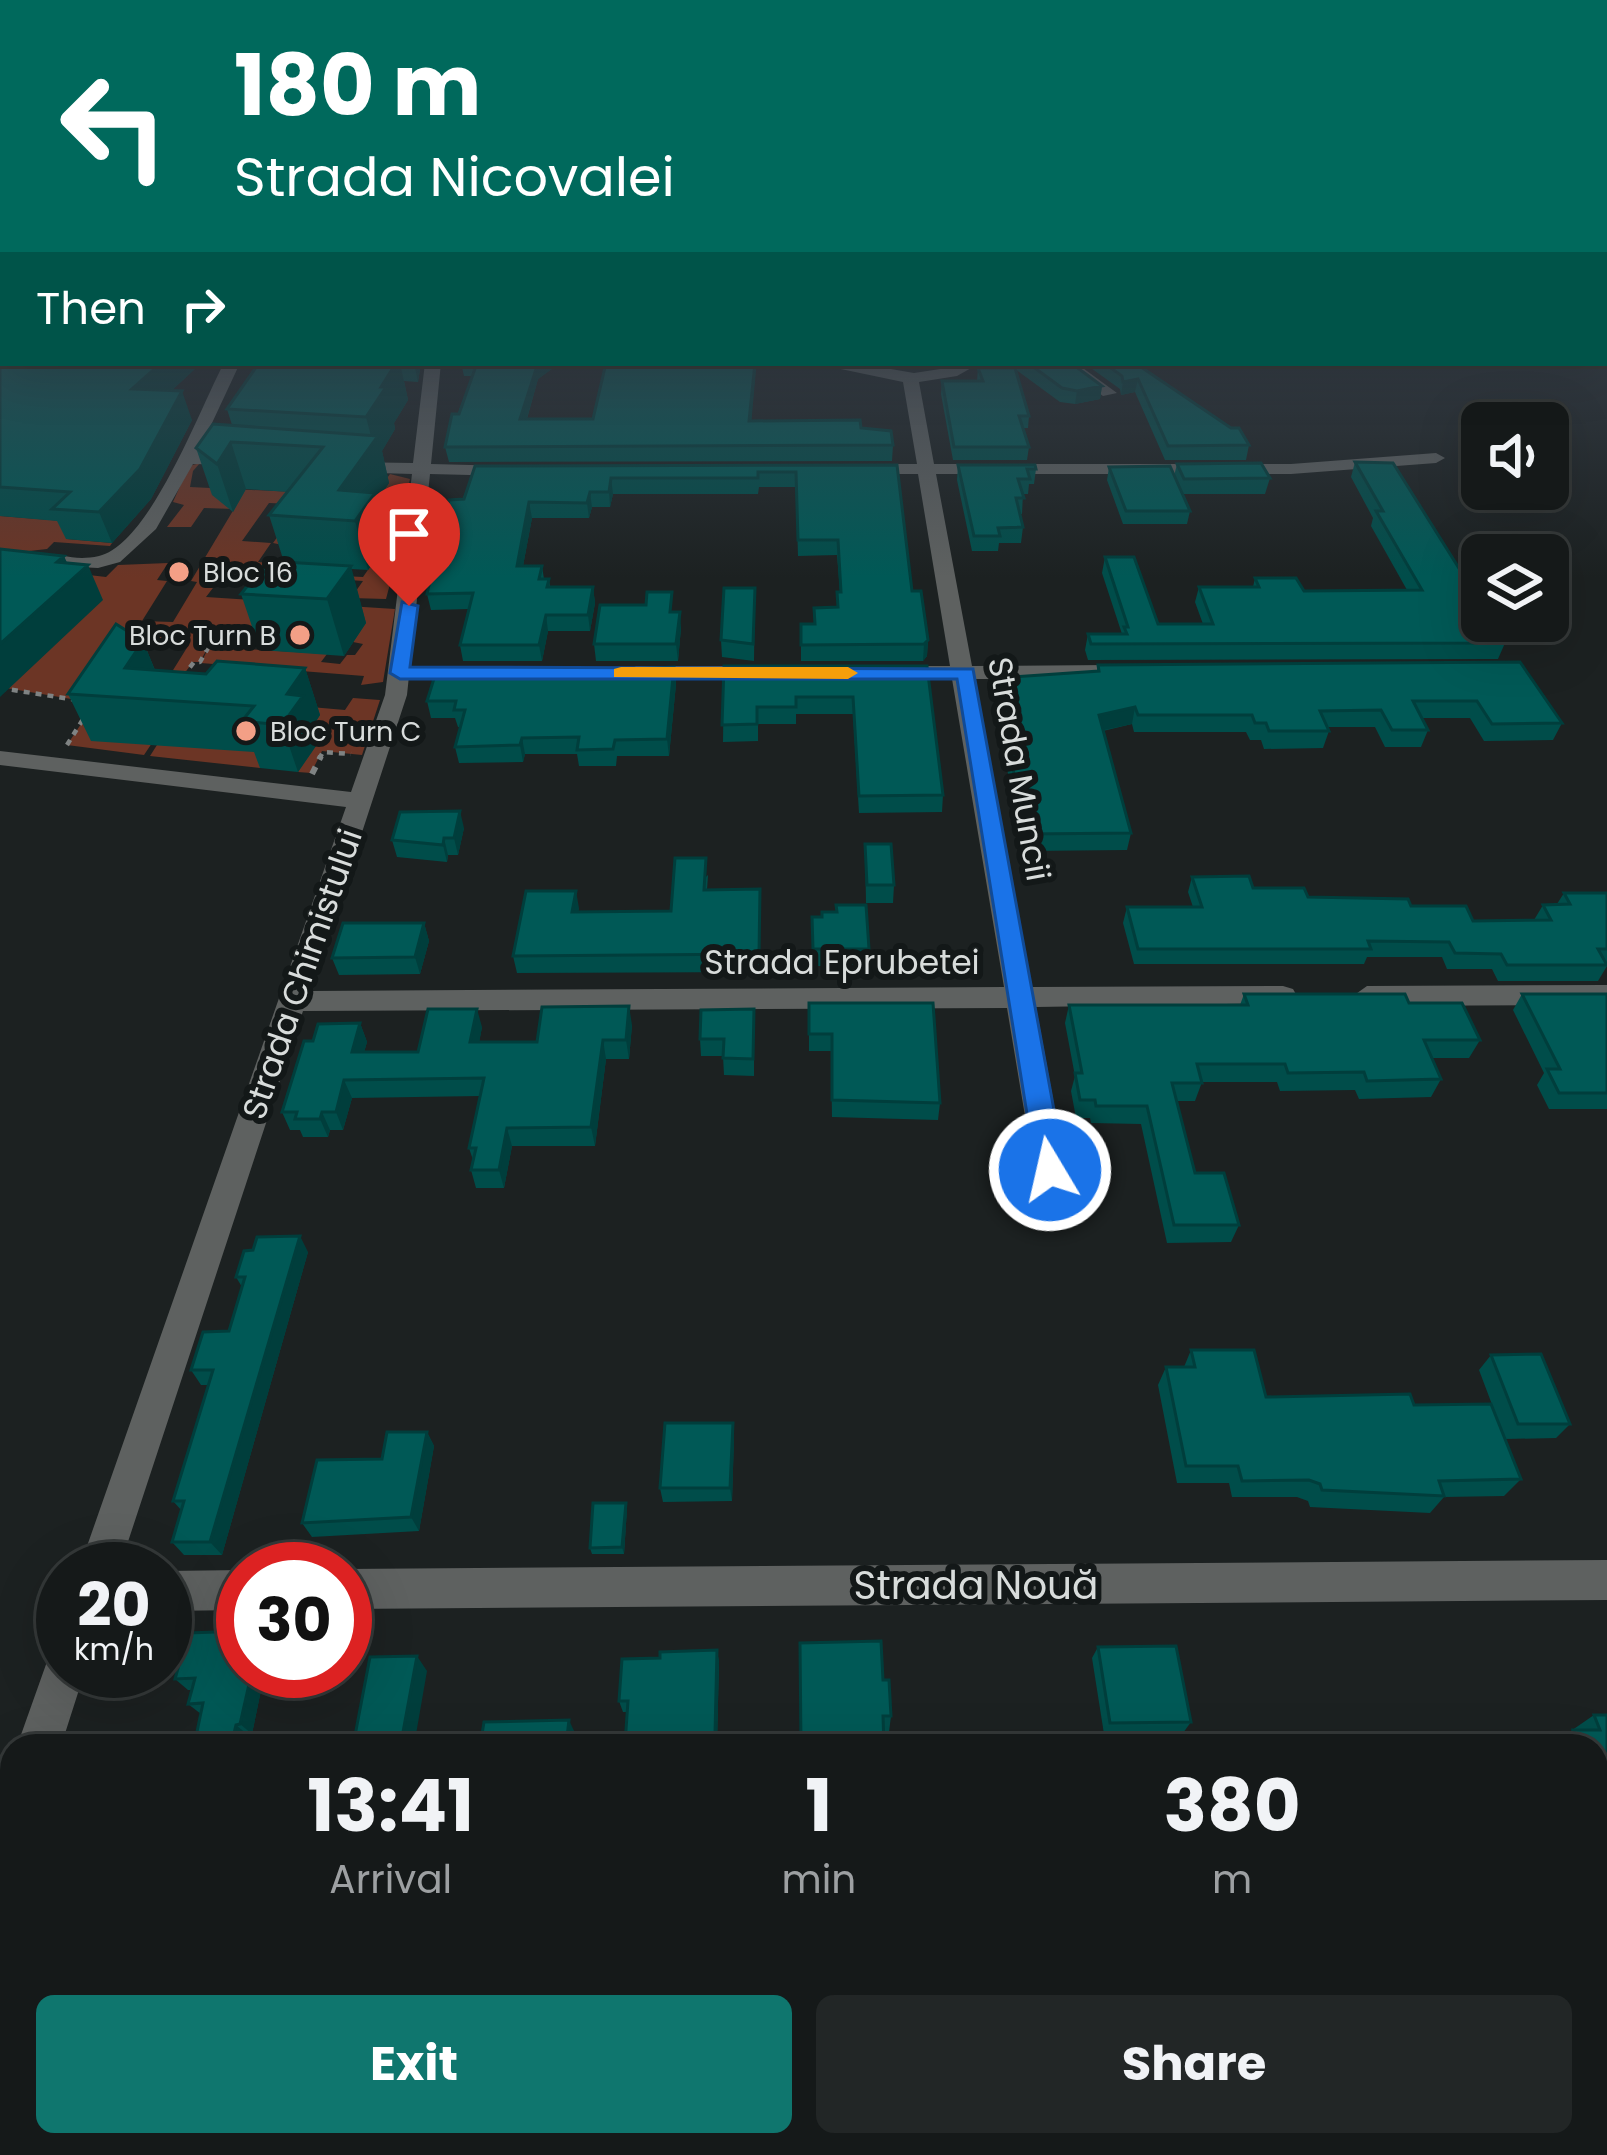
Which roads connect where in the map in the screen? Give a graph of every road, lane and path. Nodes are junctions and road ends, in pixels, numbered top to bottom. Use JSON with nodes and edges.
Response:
{"nodes":[{"id":1,"x":224,"y":377,"type":"edge"},
{"id":2,"x":234,"y":377,"type":"edge"},
{"id":3,"x":896,"y":377,"type":"edge"},
{"id":4,"x":943,"y":377,"type":"edge"},
{"id":5,"x":1085,"y":377,"type":"edge"},
{"id":6,"x":911,"y":381,"type":"junction"},
{"id":7,"x":423,"y":382,"type":"edge"},
{"id":8,"x":243,"y":383,"type":"edge"},
{"id":9,"x":1109,"y":393,"type":"dead end"},
{"id":10,"x":184,"y":458,"type":"junction"},
{"id":11,"x":1436,"y":458,"type":"dead end"},
{"id":12,"x":255,"y":462,"type":"edge"},
{"id":13,"x":326,"y":466,"type":"edge"},
{"id":14,"x":837,"y":469,"type":"edge"},
{"id":15,"x":929,"y":469,"type":"junction"},
{"id":16,"x":537,"y":471,"type":"edge"},
{"id":17,"x":422,"y":472,"type":"junction"},
{"id":18,"x":0,"y":580,"type":"edge"},
{"id":19,"x":114,"y":633,"type":"edge"},
{"id":20,"x":1133,"y":672,"type":"edge"},
{"id":21,"x":612,"y":673,"type":"edge"},
{"id":22,"x":777,"y":673,"type":"edge"},
{"id":23,"x":872,"y":673,"type":"edge"},
{"id":24,"x":966,"y":673,"type":"junction"},
{"id":25,"x":181,"y":679,"type":"edge"},
{"id":26,"x":0,"y":688,"type":"edge"},
{"id":27,"x":67,"y":746,"type":"dead end"},
{"id":28,"x":362,"y":755,"type":"dead end"},
{"id":29,"x":0,"y":758,"type":"edge"},
{"id":30,"x":301,"y":795,"type":"junction"},
{"id":31,"x":362,"y":801,"type":"junction"},
{"id":32,"x":1607,"y":995,"type":"edge"},
{"id":33,"x":1022,"y":997,"type":"junction"},
{"id":34,"x":292,"y":1001,"type":"junction"},
{"id":35,"x":1050,"y":1170,"type":"dead end"},
{"id":36,"x":108,"y":1542,"type":"edge"},
{"id":37,"x":1607,"y":1580,"type":"edge"},
{"id":38,"x":372,"y":1589,"type":"edge"},
{"id":39,"x":55,"y":1698,"type":"edge"},
{"id":40,"x":42,"y":1734,"type":"edge"}],
"edges":[{"from":1,"to":10,"type":"street"},
{"from":2,"to":8,"type":"street"},
{"from":3,"to":6,"type":"street"},
{"from":4,"to":6,"type":"street"},
{"from":5,"to":9,"type":"street"},
{"from":6,"to":15,"type":"street","name":"Strada Muncii"},
{"from":7,"to":17,"type":"street","name":"Strada Chimistului"},
{"from":10,"to":12,"type":"street"},
{"from":10,"to":18,"type":"street"},
{"from":11,"to":15,"type":"street"},
{"from":13,"to":17,"type":"street"},
{"from":14,"to":15,"type":"street"},
{"from":15,"to":24,"type":"street","name":"Strada Muncii"},
{"from":16,"to":17,"type":"street"},
{"from":17,"to":31,"type":"street","name":"Strada Chimistului"},
{"from":19,"to":25,"type":"path"},
{"from":20,"to":24,"type":"street"},
{"from":21,"to":22,"type":"street"},
{"from":23,"to":24,"type":"street"},
{"from":24,"to":33,"type":"street","name":"Strada Muncii"},
{"from":26,"to":27,"type":"path"},
{"from":28,"to":30,"type":"path"},
{"from":29,"to":30,"type":"street"},
{"from":30,"to":31,"type":"street"},
{"from":31,"to":34,"type":"street","name":"Strada Chimistului"},
{"from":32,"to":33,"type":"street","name":"Strada Eprubetei"},
{"from":33,"to":34,"type":"street","name":"Strada Eprubetei"},
{"from":33,"to":35,"type":"street","name":"Strada Muncii"},
{"from":34,"to":36,"type":"street","name":"Strada Chimistului"},
{"from":37,"to":38,"type":"street","name":"Strada Nouă"},
{"from":39,"to":40,"type":"street"}]}
